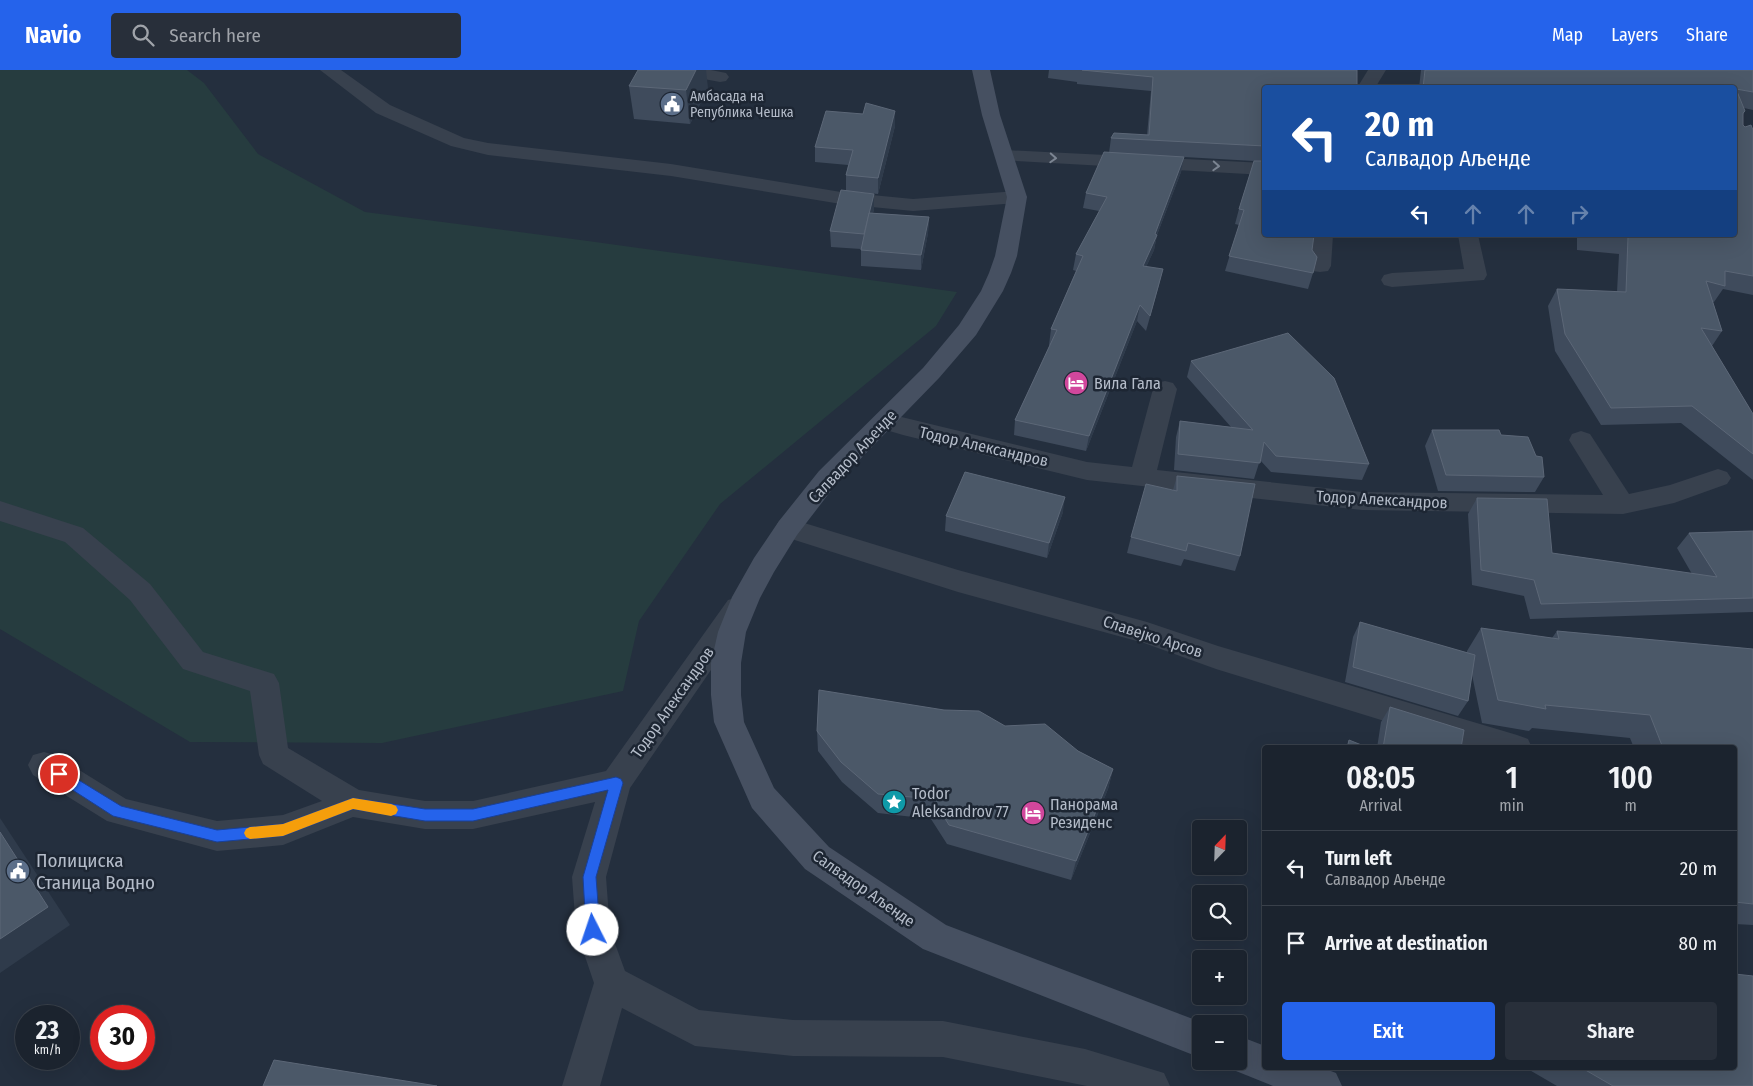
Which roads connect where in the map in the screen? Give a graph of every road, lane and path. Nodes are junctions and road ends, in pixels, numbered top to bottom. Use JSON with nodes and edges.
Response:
{"nodes":[{"id":1,"x":329,"y":70,"type":"edge"},
{"id":2,"x":683,"y":70,"type":"edge"},
{"id":3,"x":981,"y":70,"type":"edge"},
{"id":4,"x":1377,"y":70,"type":"edge"},
{"id":5,"x":720,"y":77,"type":"dead end"},
{"id":6,"x":1368,"y":85,"type":"edge"},
{"id":7,"x":1005,"y":156,"type":"junction"},
{"id":8,"x":1262,"y":168,"type":"edge"},
{"id":9,"x":1017,"y":197,"type":"junction"},
{"id":10,"x":1323,"y":237,"type":"edge"},
{"id":11,"x":1468,"y":237,"type":"edge"},
{"id":12,"x":1320,"y":266,"type":"dead end"},
{"id":13,"x":1392,"y":280,"type":"dead end"},
{"id":14,"x":1165,"y":389,"type":"dead end"},
{"id":15,"x":885,"y":421,"type":"junction"},
{"id":16,"x":1580,"y":440,"type":"dead end"},
{"id":17,"x":1142,"y":478,"type":"junction"},
{"id":18,"x":1718,"y":478,"type":"dead end"},
{"id":19,"x":1623,"y":505,"type":"junction"},
{"id":20,"x":0,"y":511,"type":"edge"},
{"id":21,"x":788,"y":528,"type":"junction"},
{"id":22,"x":746,"y":597,"type":"junction"},
{"id":23,"x":1507,"y":745,"type":"edge"},
{"id":24,"x":44,"y":765,"type":"dead end"},
{"id":25,"x":616,"y":783,"type":"junction"},
{"id":26,"x":353,"y":803,"type":"junction"},
{"id":27,"x":612,"y":983,"type":"junction"},
{"id":28,"x":1192,"y":1037,"type":"edge"},
{"id":29,"x":1247,"y":1057,"type":"edge"},
{"id":30,"x":1262,"y":1063,"type":"edge"},
{"id":31,"x":1279,"y":1070,"type":"edge"},
{"id":32,"x":581,"y":1086,"type":"edge"},
{"id":33,"x":1151,"y":1086,"type":"edge"},
{"id":34,"x":1323,"y":1086,"type":"edge"}],
"edges":[{"from":1,"to":9,"type":"street"},
{"from":2,"to":5,"type":"street"},
{"from":3,"to":7,"type":"street","name":"Салвадор Аљенде"},
{"from":4,"to":6,"type":"street"},
{"from":7,"to":8,"type":"street","one_way":true},
{"from":7,"to":9,"type":"street","name":"Салвадор Аљенде"},
{"from":9,"to":15,"type":"street","name":"Салвадор Аљенде"},
{"from":10,"to":12,"type":"street"},
{"from":11,"to":13,"type":"street"},
{"from":14,"to":17,"type":"street"},
{"from":15,"to":17,"type":"street","name":"Тодор Александров"},
{"from":15,"to":21,"type":"street","name":"Салвадор Аљенде"},
{"from":16,"to":19,"type":"street"},
{"from":17,"to":19,"type":"street","name":"Тодор Александров"},
{"from":18,"to":19,"type":"street","name":"Тодор Александров"},
{"from":20,"to":26,"type":"street"},
{"from":21,"to":22,"type":"street","name":"Салвадор Аљенде"},
{"from":21,"to":23,"type":"street","name":"Славејко Арсов"},
{"from":22,"to":25,"type":"street","name":"Тодор Александров"},
{"from":22,"to":28,"type":"street","name":"Салвадор Аљенде"},
{"from":24,"to":26,"type":"street"},
{"from":25,"to":26,"type":"street"},
{"from":25,"to":27,"type":"street"},
{"from":27,"to":32,"type":"street"},
{"from":27,"to":33,"type":"street"},
{"from":29,"to":30,"type":"street"},
{"from":31,"to":34,"type":"street"}]}
